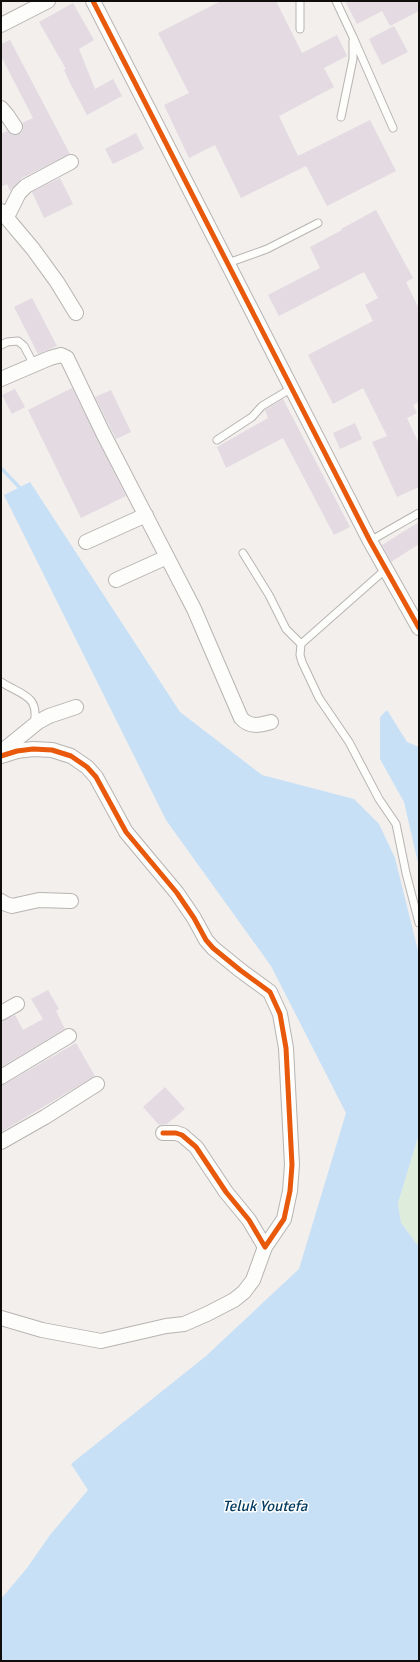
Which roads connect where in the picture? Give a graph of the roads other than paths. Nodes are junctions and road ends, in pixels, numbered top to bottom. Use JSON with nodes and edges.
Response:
{"nodes":[{"id":1,"x":48,"y":1,"type":"edge"},
{"id":2,"x":93,"y":1,"type":"edge"},
{"id":3,"x":300,"y":1,"type":"edge"},
{"id":4,"x":336,"y":1,"type":"edge"},
{"id":5,"x":1,"y":25,"type":"edge"},
{"id":6,"x":300,"y":29,"type":"dead end"},
{"id":7,"x":353,"y":37,"type":"junction"},
{"id":8,"x":1,"y":108,"type":"edge"},
{"id":9,"x":341,"y":117,"type":"dead end"},
{"id":10,"x":15,"y":127,"type":"dead end"},
{"id":11,"x":393,"y":128,"type":"dead end"},
{"id":12,"x":71,"y":162,"type":"dead end"},
{"id":13,"x":4,"y":214,"type":"edge"},
{"id":14,"x":318,"y":223,"type":"dead end"},
{"id":15,"x":228,"y":263,"type":"junction"},
{"id":16,"x":76,"y":313,"type":"dead end"},
{"id":17,"x":1,"y":345,"type":"edge"},
{"id":18,"x":34,"y":365,"type":"junction"},
{"id":19,"x":1,"y":379,"type":"edge"},
{"id":20,"x":292,"y":388,"type":"junction"},
{"id":21,"x":217,"y":440,"type":"dead end"},
{"id":22,"x":419,"y":513,"type":"edge"},
{"id":23,"x":146,"y":516,"type":"junction"},
{"id":24,"x":370,"y":541,"type":"junction"},
{"id":25,"x":86,"y":542,"type":"dead end"},
{"id":26,"x":244,"y":553,"type":"dead end"},
{"id":27,"x":167,"y":557,"type":"junction"},
{"id":28,"x":386,"y":569,"type":"junction"},
{"id":29,"x":116,"y":580,"type":"dead end"},
{"id":30,"x":419,"y":628,"type":"edge"},
{"id":31,"x":301,"y":644,"type":"junction"},
{"id":32,"x":1,"y":682,"type":"edge"},
{"id":33,"x":76,"y":707,"type":"dead end"},
{"id":34,"x":271,"y":722,"type":"dead end"},
{"id":35,"x":33,"y":726,"type":"junction"},
{"id":36,"x":1,"y":752,"type":"edge"},
{"id":37,"x":1,"y":756,"type":"edge"},
{"id":38,"x":1,"y":901,"type":"edge"},
{"id":39,"x":71,"y":901,"type":"dead end"},
{"id":40,"x":419,"y":923,"type":"edge"},
{"id":41,"x":16,"y":1004,"type":"dead end"},
{"id":42,"x":1,"y":1013,"type":"edge"},
{"id":43,"x":70,"y":1036,"type":"dead end"},
{"id":44,"x":1,"y":1077,"type":"edge"},
{"id":45,"x":97,"y":1084,"type":"dead end"},
{"id":46,"x":163,"y":1133,"type":"dead end"},
{"id":47,"x":1,"y":1142,"type":"edge"},
{"id":48,"x":265,"y":1247,"type":"junction"},
{"id":49,"x":1,"y":1318,"type":"edge"}],
"edges":[{"from":1,"to":5,"type":"street"},
{"from":2,"to":15,"type":"street"},
{"from":3,"to":6,"type":"lane"},
{"from":4,"to":7,"type":"lane"},
{"from":7,"to":9,"type":"lane"},
{"from":7,"to":11,"type":"lane"},
{"from":8,"to":10,"type":"street"},
{"from":12,"to":13,"type":"street"},
{"from":13,"to":16,"type":"street"},
{"from":14,"to":15,"type":"lane"},
{"from":15,"to":20,"type":"street"},
{"from":17,"to":18,"type":"lane"},
{"from":18,"to":19,"type":"street"},
{"from":18,"to":23,"type":"street"},
{"from":20,"to":21,"type":"lane"},
{"from":20,"to":24,"type":"street"},
{"from":22,"to":24,"type":"lane"},
{"from":23,"to":25,"type":"street"},
{"from":23,"to":27,"type":"street"},
{"from":24,"to":28,"type":"street"},
{"from":26,"to":31,"type":"lane"},
{"from":27,"to":29,"type":"street"},
{"from":27,"to":34,"type":"street"},
{"from":28,"to":30,"type":"street"},
{"from":28,"to":31,"type":"lane"},
{"from":31,"to":40,"type":"lane"},
{"from":32,"to":35,"type":"lane"},
{"from":33,"to":35,"type":"street"},
{"from":35,"to":36,"type":"street"},
{"from":37,"to":48,"type":"street"},
{"from":38,"to":39,"type":"street"},
{"from":41,"to":42,"type":"street"},
{"from":43,"to":44,"type":"street"},
{"from":45,"to":47,"type":"street"},
{"from":46,"to":48,"type":"street"},
{"from":48,"to":49,"type":"street"}]}
